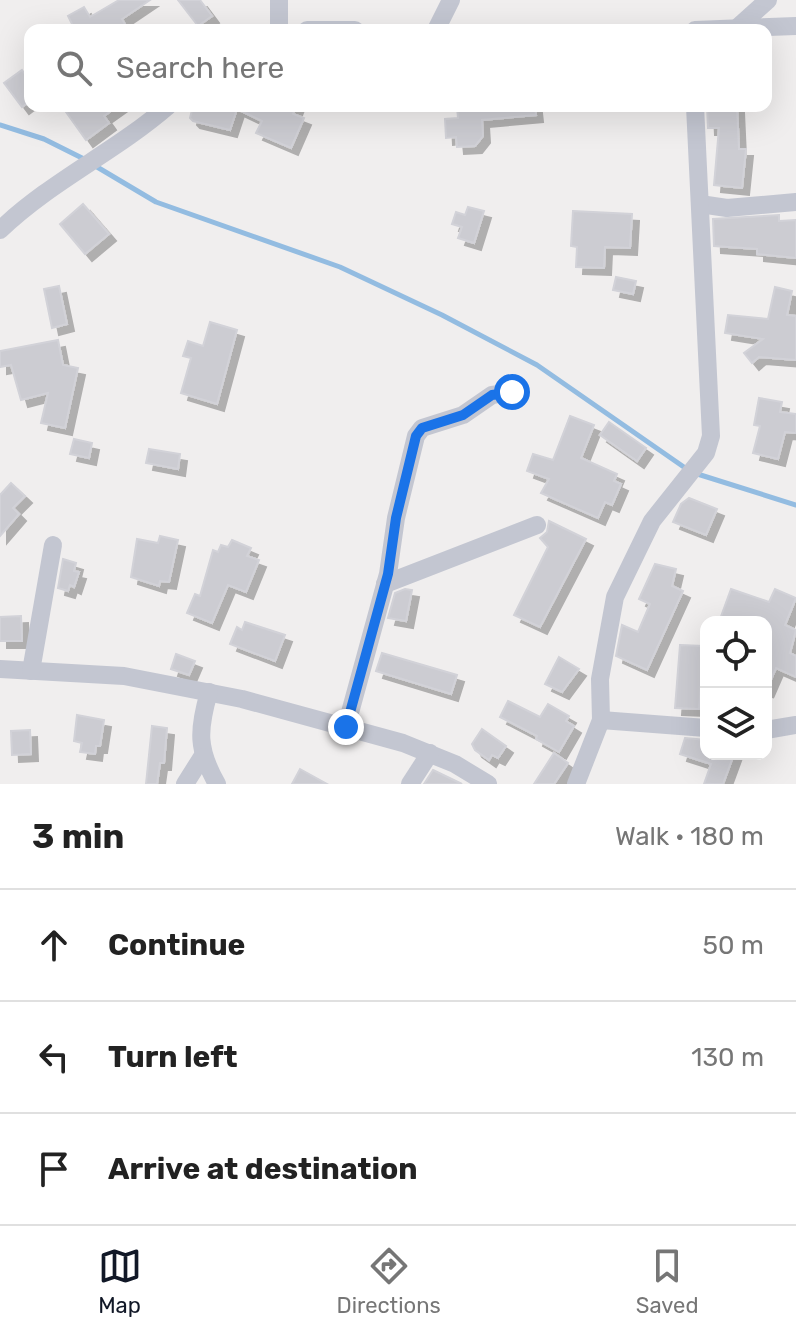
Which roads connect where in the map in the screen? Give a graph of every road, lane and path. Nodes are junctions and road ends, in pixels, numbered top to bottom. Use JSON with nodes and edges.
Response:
{"nodes":[{"id":1,"x":279,"y":0,"type":"edge"},
{"id":2,"x":451,"y":0,"type":"edge"},
{"id":3,"x":768,"y":0,"type":"edge"},
{"id":4,"x":743,"y":15,"type":"edge"},
{"id":5,"x":279,"y":24,"type":"edge"},
{"id":6,"x":439,"y":24,"type":"edge"},
{"id":7,"x":716,"y":24,"type":"edge"},
{"id":8,"x":796,"y":26,"type":"edge"},
{"id":9,"x":161,"y":112,"type":"edge"},
{"id":10,"x":695,"y":112,"type":"edge"},
{"id":11,"x":796,"y":202,"type":"edge"},
{"id":12,"x":700,"y":204,"type":"junction"},
{"id":13,"x":0,"y":230,"type":"edge"},
{"id":14,"x":512,"y":392,"type":"dead end"},
{"id":15,"x":537,"y":525,"type":"dead end"},
{"id":16,"x":53,"y":545,"type":"dead end"},
{"id":17,"x":385,"y":584,"type":"junction"},
{"id":18,"x":0,"y":669,"type":"edge"},
{"id":19,"x":31,"y":671,"type":"junction"},
{"id":20,"x":209,"y":692,"type":"junction"},
{"id":21,"x":601,"y":720,"type":"junction"},
{"id":22,"x":796,"y":725,"type":"edge"},
{"id":23,"x":346,"y":727,"type":"junction"},
{"id":24,"x":700,"y":728,"type":"edge"},
{"id":25,"x":772,"y":729,"type":"edge"},
{"id":26,"x":430,"y":753,"type":"junction"},
{"id":27,"x":202,"y":757,"type":"junction"},
{"id":28,"x":185,"y":784,"type":"edge"},
{"id":29,"x":217,"y":784,"type":"edge"},
{"id":30,"x":410,"y":784,"type":"edge"},
{"id":31,"x":488,"y":784,"type":"edge"},
{"id":32,"x":576,"y":784,"type":"edge"}],
"edges":[{"from":1,"to":5,"type":"street"},
{"from":2,"to":6,"type":"street"},
{"from":3,"to":4,"type":"street"},
{"from":4,"to":7,"type":"street"},
{"from":4,"to":8,"type":"street"},
{"from":9,"to":13,"type":"street"},
{"from":10,"to":12,"type":"street"},
{"from":11,"to":12,"type":"street"},
{"from":12,"to":21,"type":"street"},
{"from":14,"to":17,"type":"street"},
{"from":15,"to":17,"type":"street"},
{"from":16,"to":19,"type":"street"},
{"from":17,"to":23,"type":"street"},
{"from":18,"to":19,"type":"street"},
{"from":19,"to":20,"type":"street"},
{"from":20,"to":23,"type":"street"},
{"from":20,"to":27,"type":"street"},
{"from":21,"to":24,"type":"street"},
{"from":21,"to":32,"type":"street"},
{"from":22,"to":25,"type":"street"},
{"from":23,"to":26,"type":"street"},
{"from":26,"to":30,"type":"street"},
{"from":26,"to":31,"type":"street"},
{"from":27,"to":28,"type":"street"},
{"from":27,"to":29,"type":"street"}]}
